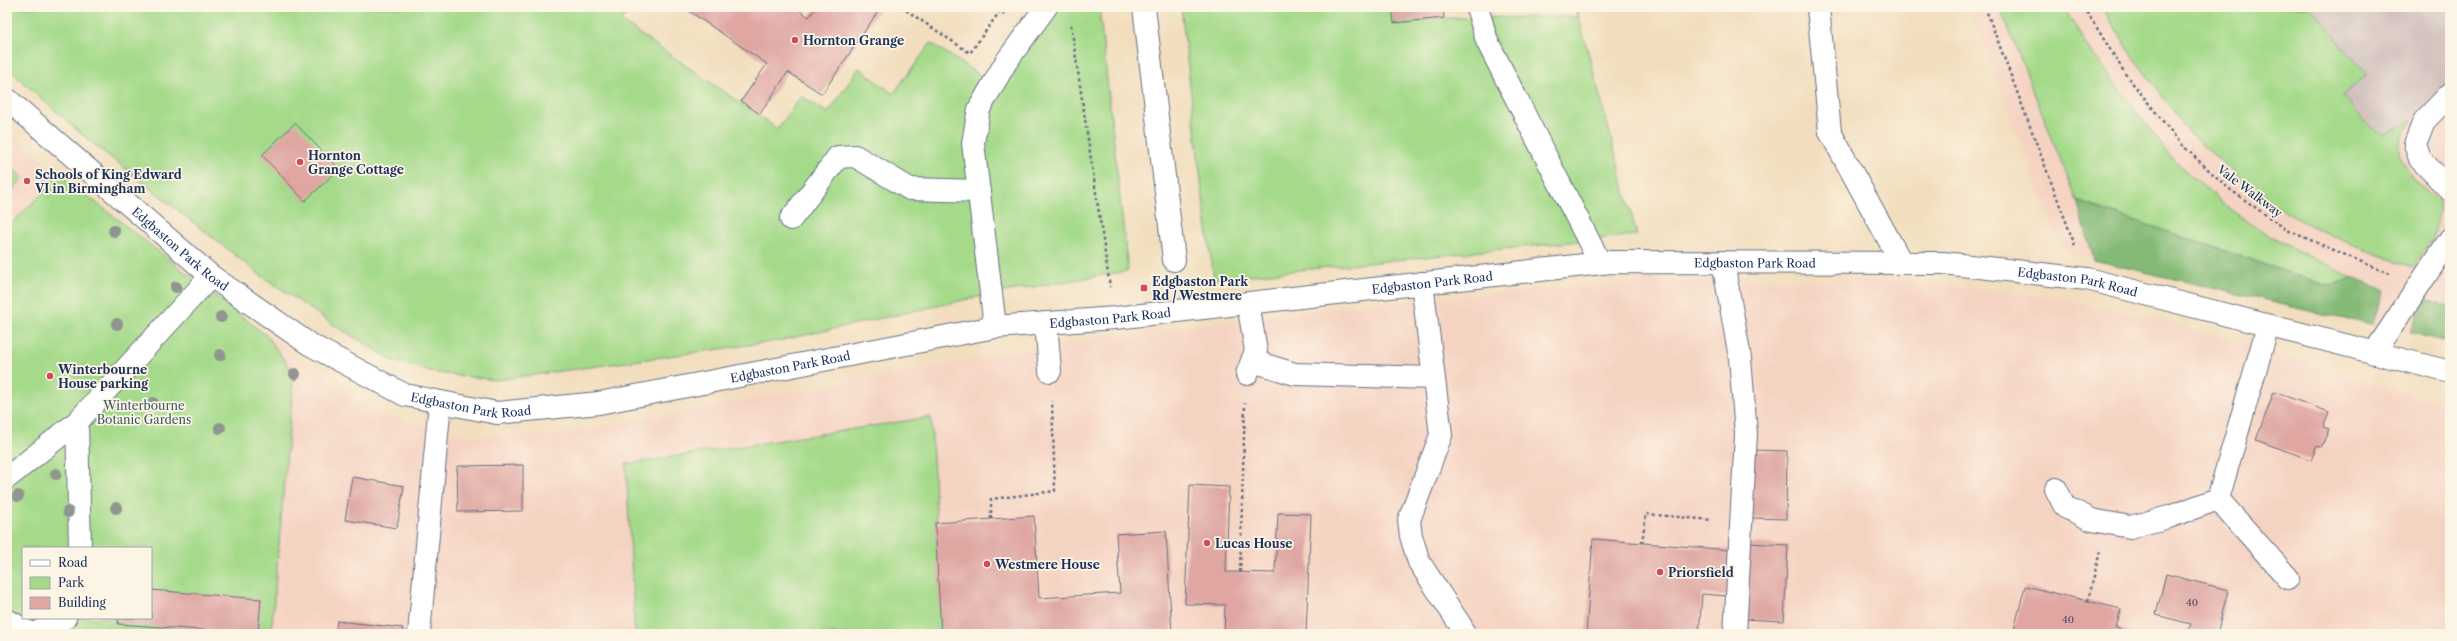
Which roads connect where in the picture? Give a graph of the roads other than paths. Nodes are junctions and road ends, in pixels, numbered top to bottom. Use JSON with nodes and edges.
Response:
{"nodes":[{"id":1,"x":1046,"y":7,"type":"edge"},
{"id":2,"x":1144,"y":7,"type":"edge"},
{"id":3,"x":1477,"y":7,"type":"edge"},
{"id":4,"x":1818,"y":7,"type":"edge"},
{"id":5,"x":2450,"y":94,"type":"edge"},
{"id":6,"x":7,"y":100,"type":"edge"},
{"id":7,"x":2450,"y":190,"type":"edge"},
{"id":8,"x":980,"y":191,"type":"junction"},
{"id":9,"x":791,"y":219,"type":"dead end"},
{"id":10,"x":2450,"y":239,"type":"edge"},
{"id":11,"x":1174,"y":260,"type":"dead end"},
{"id":12,"x":1723,"y":262,"type":"junction"},
{"id":13,"x":1901,"y":262,"type":"junction"},
{"id":14,"x":1600,"y":263,"type":"junction"},
{"id":15,"x":210,"y":276,"type":"junction"},
{"id":16,"x":1422,"y":283,"type":"junction"},
{"id":17,"x":1248,"y":303,"type":"junction"},
{"id":18,"x":1046,"y":323,"type":"junction"},
{"id":19,"x":2268,"y":326,"type":"junction"},
{"id":20,"x":995,"y":328,"type":"junction"},
{"id":21,"x":2374,"y":353,"type":"junction"},
{"id":22,"x":1050,"y":371,"type":"road end"},
{"id":23,"x":2450,"y":372,"type":"edge"},
{"id":24,"x":1432,"y":378,"type":"junction"},
{"id":25,"x":440,"y":402,"type":"junction"},
{"id":26,"x":77,"y":422,"type":"junction"},
{"id":27,"x":7,"y":478,"type":"edge"},
{"id":28,"x":2056,"y":489,"type":"dead end"},
{"id":29,"x":2218,"y":499,"type":"junction"},
{"id":30,"x":80,"y":547,"type":"edge"},
{"id":31,"x":2288,"y":578,"type":"dead end"},
{"id":32,"x":63,"y":619,"type":"edge"},
{"id":33,"x":7,"y":620,"type":"edge"},
{"id":34,"x":33,"y":634,"type":"edge"},
{"id":35,"x":419,"y":634,"type":"edge"},
{"id":36,"x":1464,"y":634,"type":"edge"},
{"id":37,"x":1735,"y":634,"type":"edge"}],
"edges":[{"from":1,"to":8,"type":"street"},
{"from":2,"to":11,"type":"street"},
{"from":3,"to":14,"type":"street"},
{"from":4,"to":13,"type":"street"},
{"from":5,"to":7,"type":"street"},
{"from":6,"to":15,"type":"street","name":"Edgbaston Park Road"},
{"from":8,"to":9,"type":"street"},
{"from":8,"to":20,"type":"street"},
{"from":10,"to":21,"type":"street"},
{"from":12,"to":13,"type":"street","name":"Edgbaston Park Road"},
{"from":12,"to":14,"type":"street","name":"Edgbaston Park Road"},
{"from":12,"to":37,"type":"street"},
{"from":13,"to":19,"type":"street","name":"Edgbaston Park Road"},
{"from":14,"to":16,"type":"street","name":"Edgbaston Park Road"},
{"from":15,"to":25,"type":"street","name":"Edgbaston Park Road"},
{"from":15,"to":26,"type":"street"},
{"from":16,"to":17,"type":"street","name":"Edgbaston Park Road"},
{"from":16,"to":24,"type":"street"},
{"from":17,"to":18,"type":"street","name":"Edgbaston Park Road"},
{"from":17,"to":24,"type":"street"},
{"from":18,"to":20,"type":"street","name":"Edgbaston Park Road"},
{"from":18,"to":22,"type":"street"},
{"from":19,"to":21,"type":"street","name":"Edgbaston Park Road"},
{"from":19,"to":29,"type":"street"},
{"from":20,"to":25,"type":"street","name":"Edgbaston Park Road"},
{"from":21,"to":23,"type":"street","name":"Edgbaston Park Road"},
{"from":24,"to":36,"type":"street"},
{"from":25,"to":35,"type":"street"},
{"from":26,"to":27,"type":"street"},
{"from":26,"to":30,"type":"street"},
{"from":28,"to":29,"type":"street"},
{"from":29,"to":31,"type":"street"},
{"from":32,"to":34,"type":"street"},
{"from":33,"to":34,"type":"street"}]}
